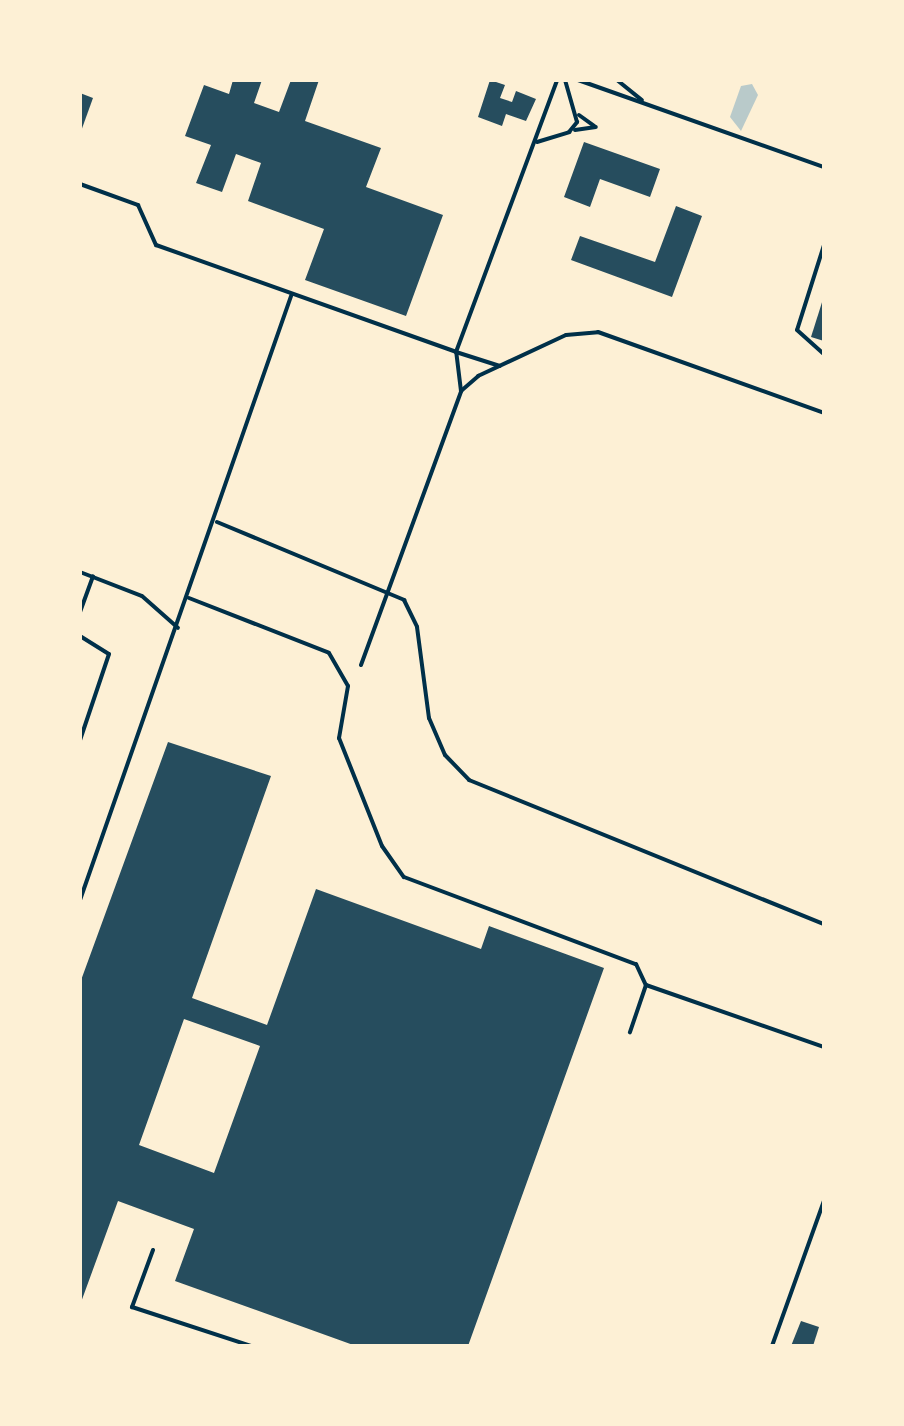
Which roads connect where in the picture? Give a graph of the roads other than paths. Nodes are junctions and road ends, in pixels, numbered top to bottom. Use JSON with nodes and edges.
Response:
{"nodes":[{"id":1,"x":557,"y":80,"type":"edge"},
{"id":2,"x":565,"y":80,"type":"edge"},
{"id":3,"x":578,"y":80,"type":"edge"},
{"id":4,"x":617,"y":80,"type":"edge"},
{"id":5,"x":644,"y":102,"type":"junction"},
{"id":6,"x":576,"y":111,"type":"junction"},
{"id":7,"x":569,"y":132,"type":"junction"},
{"id":8,"x":535,"y":143,"type":"junction"},
{"id":9,"x":824,"y":167,"type":"edge"},
{"id":10,"x":80,"y":184,"type":"edge"},
{"id":11,"x":824,"y":245,"type":"edge"},
{"id":12,"x":291,"y":296,"type":"junction"},
{"id":13,"x":456,"y":352,"type":"junction"},
{"id":14,"x":824,"y":354,"type":"edge"},
{"id":15,"x":500,"y":366,"type":"junction"},
{"id":16,"x":461,"y":391,"type":"junction"},
{"id":17,"x":824,"y":413,"type":"edge"},
{"id":18,"x":217,"y":522,"type":"junction"},
{"id":19,"x":80,"y":572,"type":"edge"},
{"id":20,"x":93,"y":576,"type":"junction"},
{"id":21,"x":388,"y":591,"type":"junction"},
{"id":22,"x":189,"y":598,"type":"junction"},
{"id":23,"x":80,"y":612,"type":"edge"},
{"id":24,"x":178,"y":628,"type":"junction"},
{"id":25,"x":80,"y":636,"type":"edge"},
{"id":26,"x":361,"y":665,"type":"dead end"},
{"id":27,"x":80,"y":740,"type":"edge"},
{"id":28,"x":80,"y":900,"type":"edge"},
{"id":29,"x":824,"y":924,"type":"edge"},
{"id":30,"x":646,"y":985,"type":"junction"},
{"id":31,"x":630,"y":1032,"type":"dead end"},
{"id":32,"x":824,"y":1047,"type":"edge"},
{"id":33,"x":824,"y":1201,"type":"edge"},
{"id":34,"x":153,"y":1250,"type":"dead end"},
{"id":35,"x":251,"y":1346,"type":"edge"},
{"id":36,"x":772,"y":1346,"type":"edge"}],
"edges":[{"from":1,"to":8,"type":"lane"},
{"from":2,"to":6,"type":"lane"},
{"from":3,"to":5,"type":"lane"},
{"from":4,"to":5,"type":"lane"},
{"from":5,"to":9,"type":"lane"},
{"from":6,"to":7,"type":"lane"},
{"from":6,"to":7,"type":"lane"},
{"from":7,"to":8,"type":"lane"},
{"from":8,"to":13,"type":"lane"},
{"from":10,"to":12,"type":"lane"},
{"from":11,"to":14,"type":"lane"},
{"from":12,"to":13,"type":"lane"},
{"from":12,"to":18,"type":"lane"},
{"from":13,"to":15,"type":"lane"},
{"from":13,"to":16,"type":"lane"},
{"from":15,"to":16,"type":"lane"},
{"from":15,"to":17,"type":"lane"},
{"from":16,"to":21,"type":"lane"},
{"from":18,"to":21,"type":"lane"},
{"from":18,"to":22,"type":"lane"},
{"from":19,"to":20,"type":"lane"},
{"from":20,"to":23,"type":"lane"},
{"from":20,"to":24,"type":"lane"},
{"from":21,"to":26,"type":"lane"},
{"from":21,"to":29,"type":"lane"},
{"from":22,"to":24,"type":"lane"},
{"from":22,"to":30,"type":"lane"},
{"from":24,"to":28,"type":"lane"},
{"from":25,"to":27,"type":"lane"},
{"from":30,"to":31,"type":"lane"},
{"from":30,"to":32,"type":"lane"},
{"from":33,"to":36,"type":"lane"},
{"from":34,"to":35,"type":"lane"}]}
